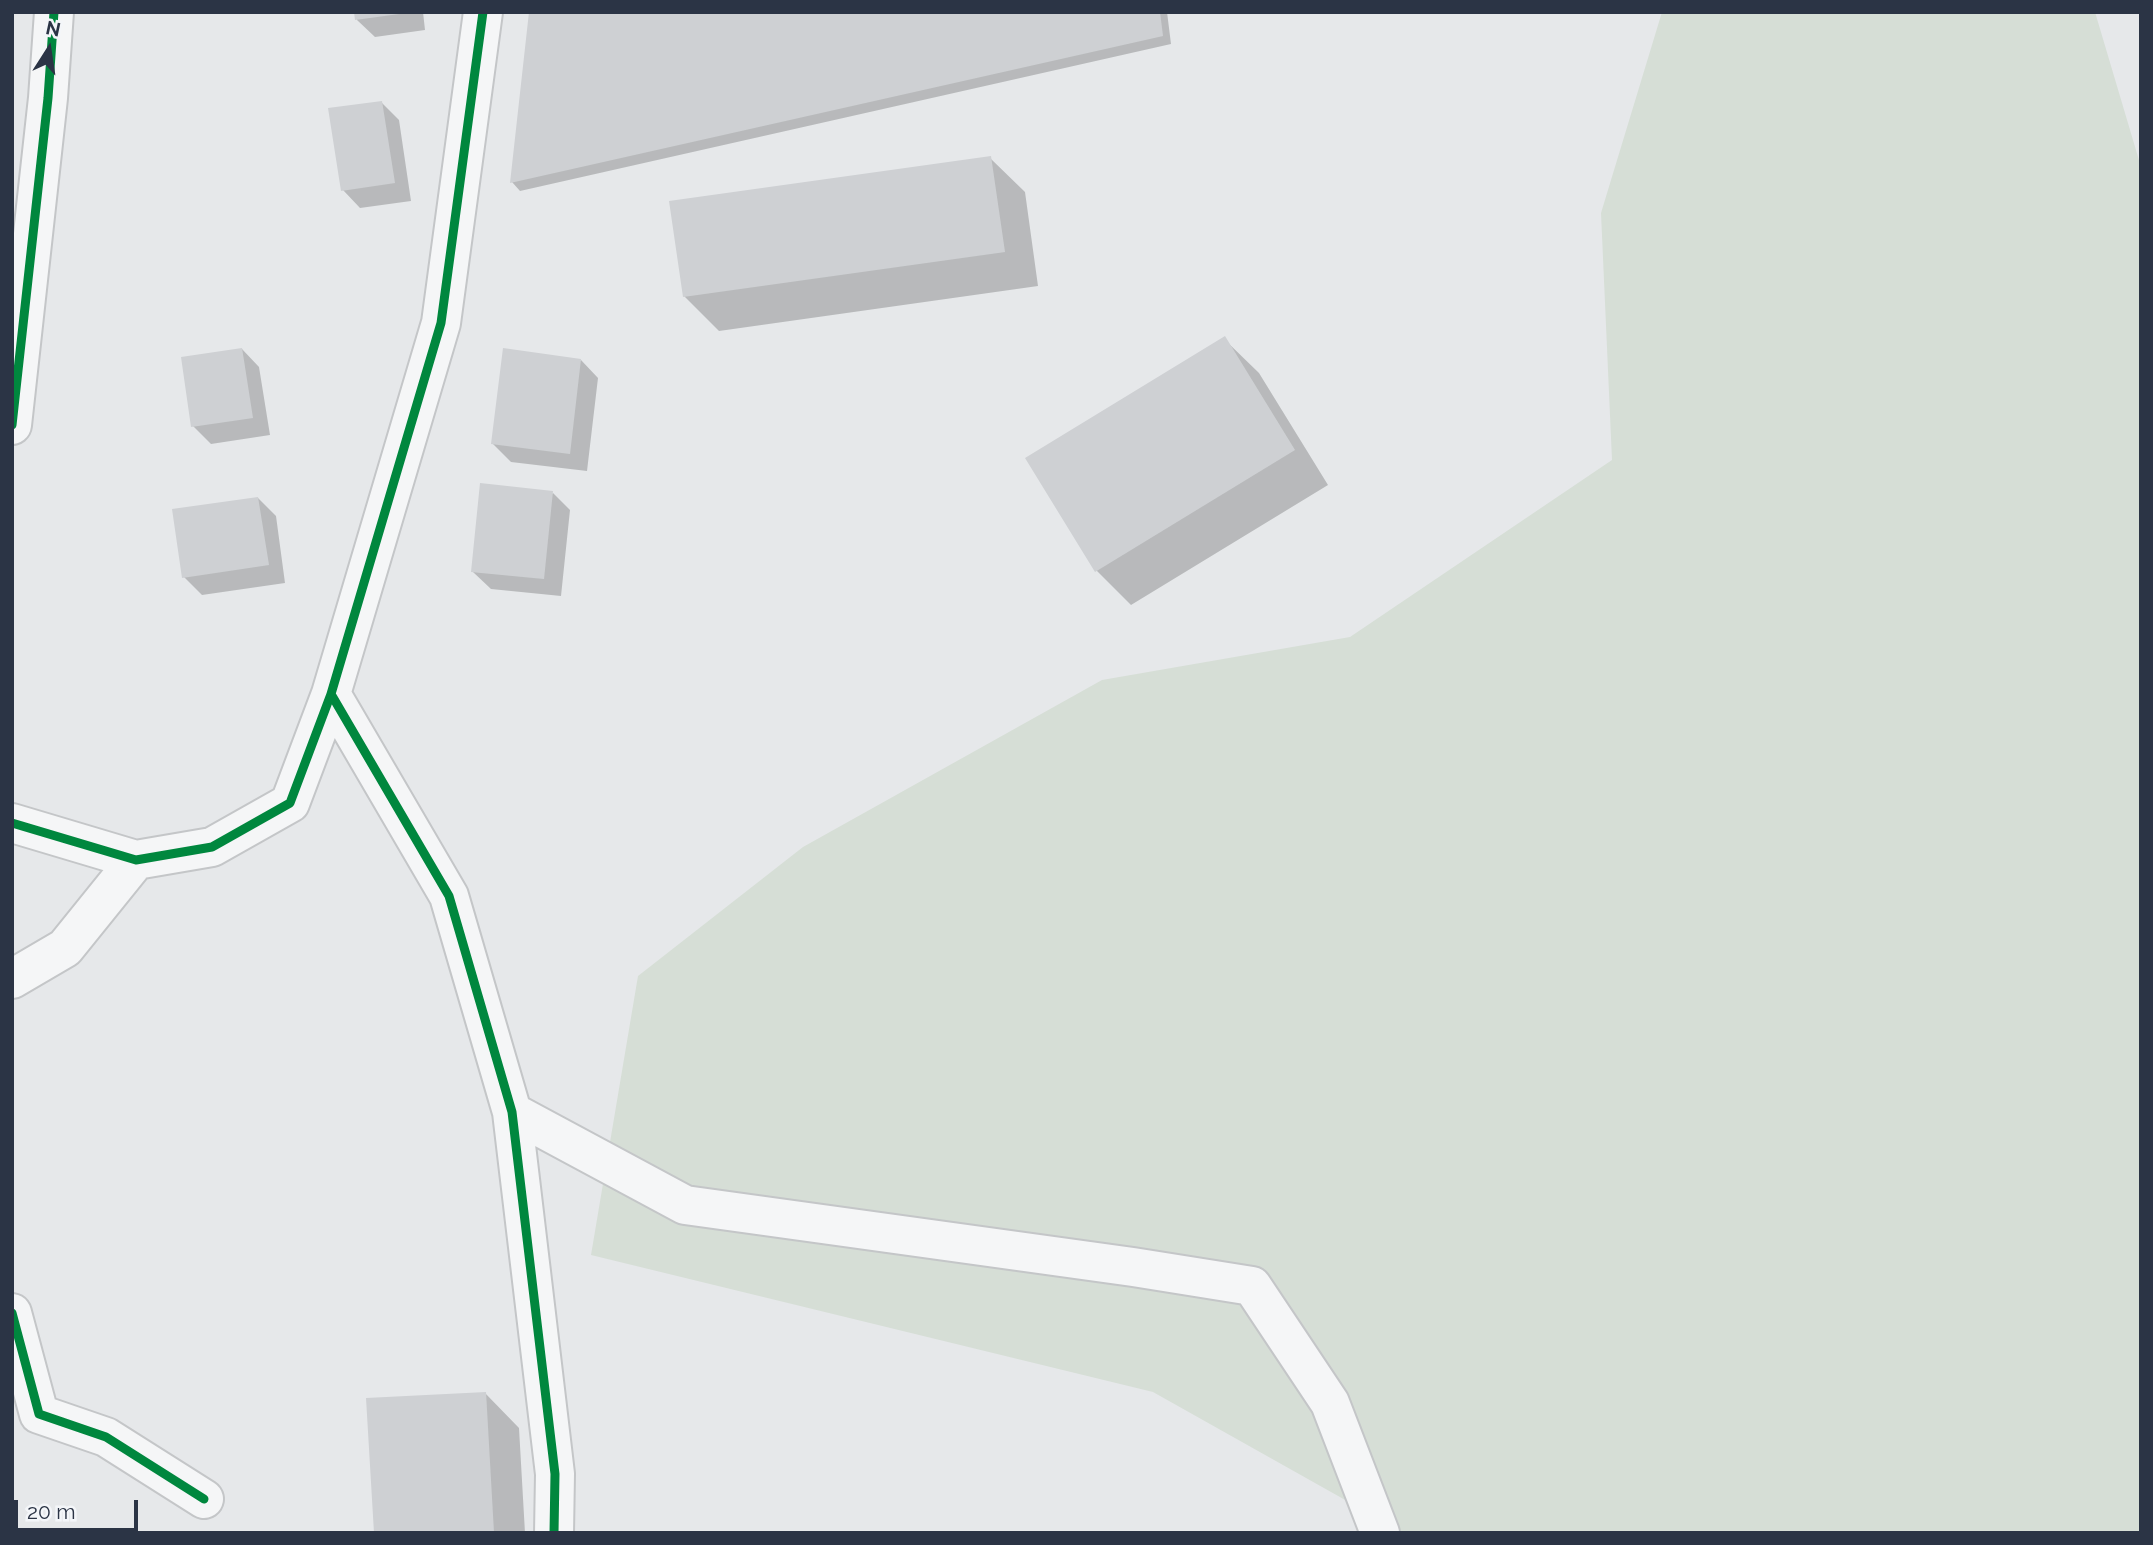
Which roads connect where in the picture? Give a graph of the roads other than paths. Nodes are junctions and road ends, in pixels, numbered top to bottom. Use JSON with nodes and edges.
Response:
{"nodes":[{"id":1,"x":54,"y":12,"type":"edge"},
{"id":2,"x":483,"y":12,"type":"edge"},
{"id":3,"x":12,"y":425,"type":"edge"},
{"id":4,"x":331,"y":694,"type":"junction"},
{"id":5,"x":12,"y":823,"type":"edge"},
{"id":6,"x":136,"y":860,"type":"junction"},
{"id":7,"x":12,"y":979,"type":"edge"},
{"id":8,"x":512,"y":1112,"type":"junction"},
{"id":9,"x":12,"y":1313,"type":"edge"},
{"id":10,"x":204,"y":1499,"type":"dead end"},
{"id":11,"x":554,"y":1533,"type":"edge"},
{"id":12,"x":1380,"y":1533,"type":"edge"}],
"edges":[{"from":1,"to":3,"type":"street"},
{"from":2,"to":4,"type":"street"},
{"from":4,"to":6,"type":"street"},
{"from":4,"to":8,"type":"street"},
{"from":5,"to":6,"type":"street"},
{"from":6,"to":7,"type":"street"},
{"from":8,"to":11,"type":"street"},
{"from":8,"to":12,"type":"street"},
{"from":9,"to":10,"type":"street"}]}
